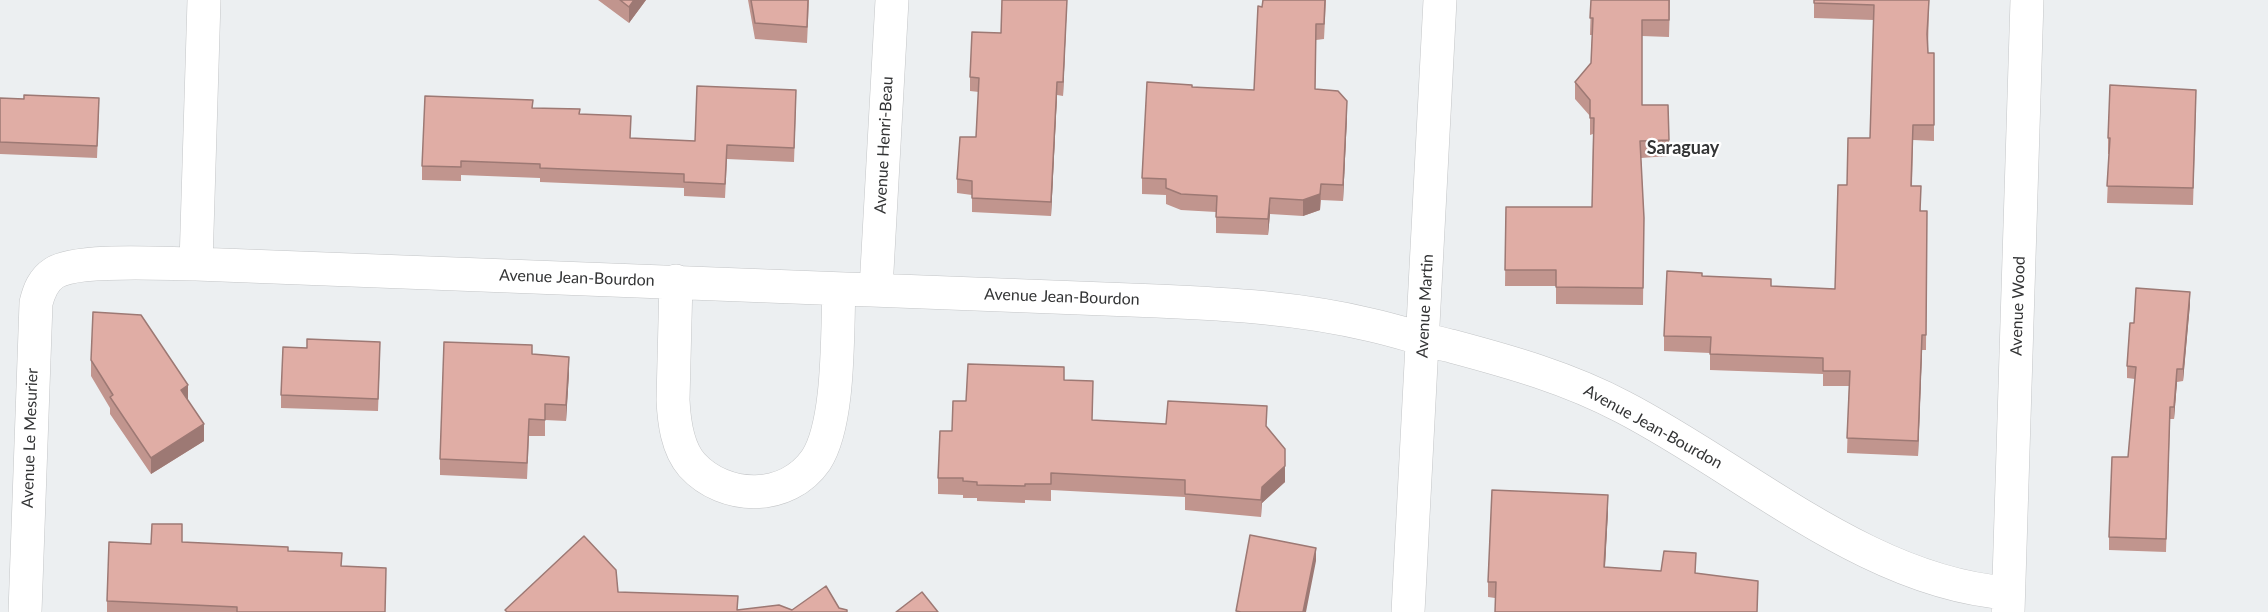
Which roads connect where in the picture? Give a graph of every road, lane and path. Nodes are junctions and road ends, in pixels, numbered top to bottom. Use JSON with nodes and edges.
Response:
{"nodes":[{"id":1,"x":204,"y":0,"type":"edge"},
{"id":2,"x":892,"y":0,"type":"edge"},
{"id":3,"x":1440,"y":0,"type":"edge"},
{"id":4,"x":2027,"y":0,"type":"edge"},
{"id":5,"x":196,"y":264,"type":"junction"},
{"id":6,"x":56,"y":272,"type":"joint"},
{"id":7,"x":676,"y":281,"type":"junction"},
{"id":8,"x":839,"y":289,"type":"junction"},
{"id":9,"x":876,"y":290,"type":"junction"},
{"id":10,"x":1423,"y":339,"type":"junction"},
{"id":11,"x":2008,"y":602,"type":"edge"},
{"id":12,"x":24,"y":612,"type":"edge"},
{"id":13,"x":1408,"y":612,"type":"edge"}],
"edges":[{"from":1,"to":5,"type":"street"},
{"from":2,"to":9,"type":"street","name":"Avenue Henri-Beau"},
{"from":3,"to":10,"type":"street","name":"Avenue Martin"},
{"from":4,"to":11,"type":"street","name":"Avenue Wood"},
{"from":5,"to":6,"type":"street","name":"Avenue Jean-Bourdon"},
{"from":5,"to":7,"type":"street","name":"Avenue Jean-Bourdon"},
{"from":6,"to":12,"type":"street","name":"Avenue Le Mesurier"},
{"from":7,"to":8,"type":"street","name":"Avenue Jean-Bourdon"},
{"from":7,"to":8,"type":"street"},
{"from":8,"to":9,"type":"street","name":"Avenue Jean-Bourdon"},
{"from":9,"to":10,"type":"street","name":"Avenue Jean-Bourdon"},
{"from":10,"to":11,"type":"street","name":"Avenue Jean-Bourdon"},
{"from":10,"to":13,"type":"street","name":"Avenue Martin"}]}
